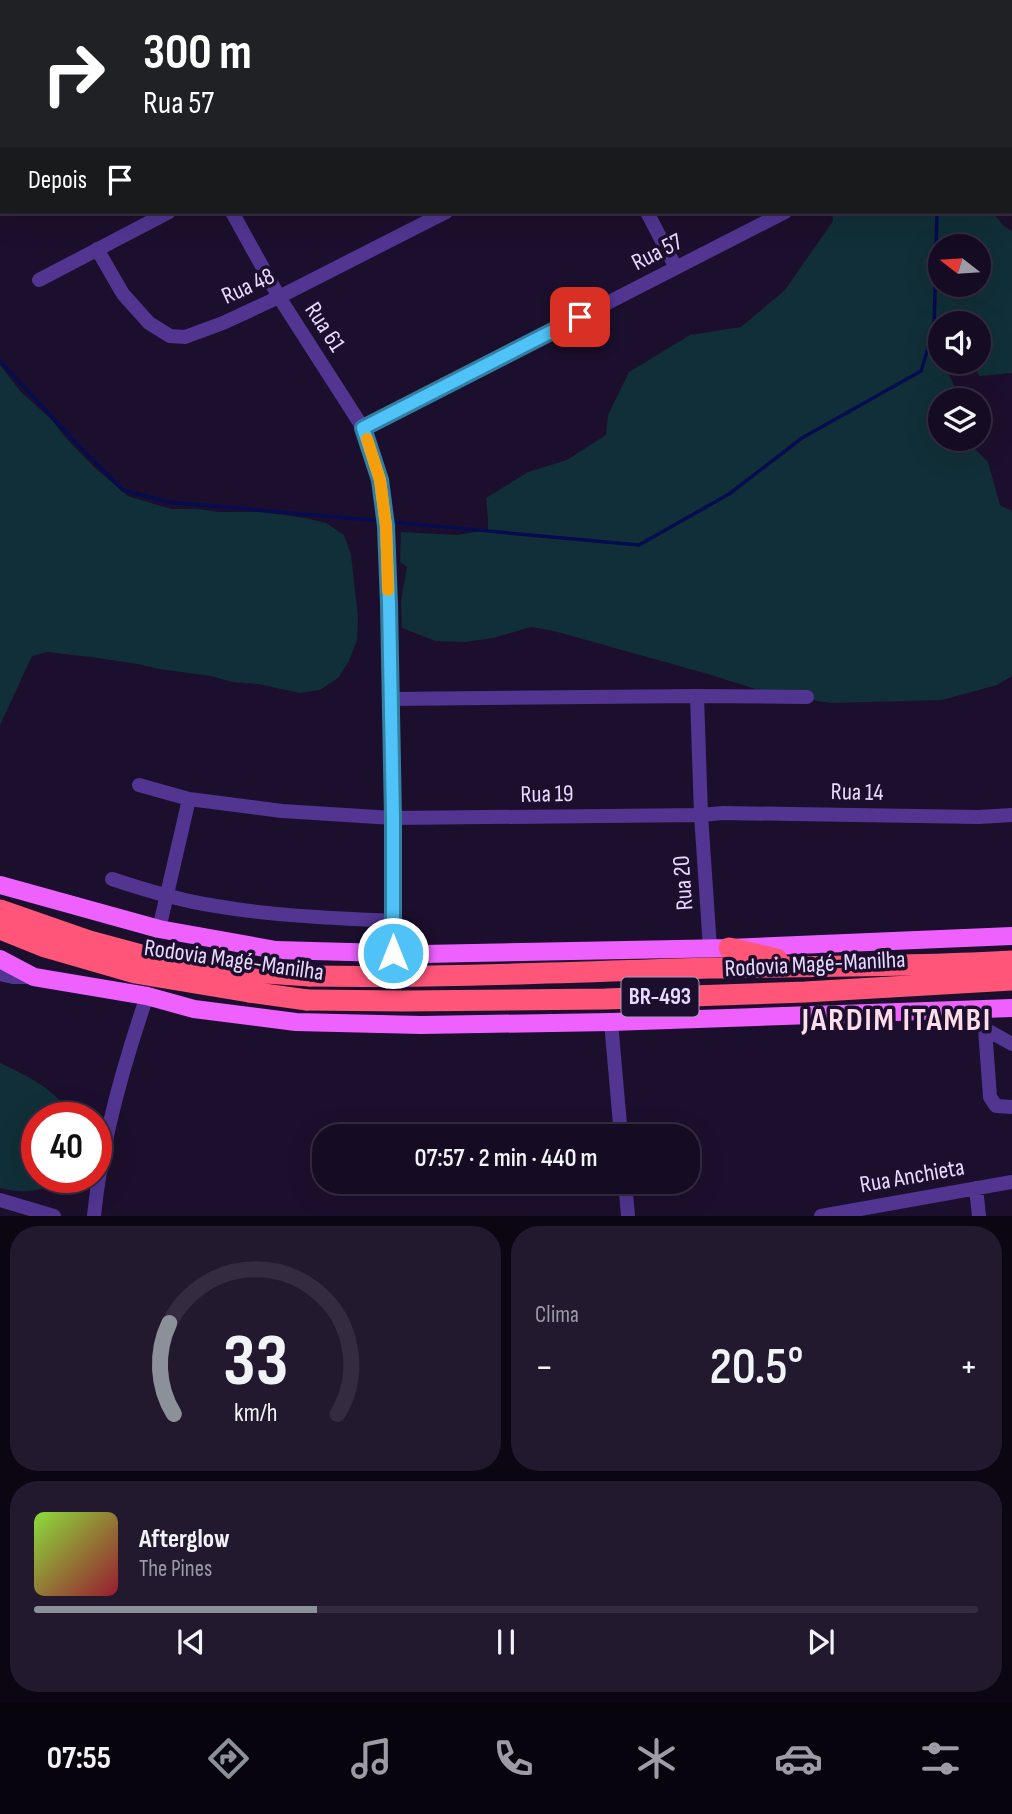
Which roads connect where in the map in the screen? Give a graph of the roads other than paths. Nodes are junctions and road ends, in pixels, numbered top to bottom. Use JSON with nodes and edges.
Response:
{"nodes":[{"id":1,"x":165,"y":214,"type":"edge"},
{"id":2,"x":233,"y":214,"type":"edge"},
{"id":3,"x":442,"y":214,"type":"edge"},
{"id":4,"x":648,"y":214,"type":"edge"},
{"id":5,"x":781,"y":214,"type":"edge"},
{"id":6,"x":97,"y":249,"type":"junction"},
{"id":7,"x":676,"y":268,"type":"junction"},
{"id":8,"x":39,"y":280,"type":"dead end"},
{"id":9,"x":279,"y":297,"type":"junction"},
{"id":10,"x":363,"y":428,"type":"junction"},
{"id":11,"x":697,"y":695,"type":"junction"},
{"id":12,"x":807,"y":696,"type":"dead end"},
{"id":13,"x":390,"y":699,"type":"junction"},
{"id":14,"x":139,"y":785,"type":"dead end"},
{"id":15,"x":189,"y":799,"type":"junction"},
{"id":16,"x":1012,"y":815,"type":"edge"},
{"id":17,"x":701,"y":816,"type":"junction"},
{"id":18,"x":393,"y":818,"type":"junction"},
{"id":19,"x":112,"y":879,"type":"dead end"},
{"id":20,"x":0,"y":885,"type":"edge"},
{"id":21,"x":166,"y":895,"type":"junction"},
{"id":22,"x":0,"y":910,"type":"edge"},
{"id":23,"x":393,"y":921,"type":"junction"},
{"id":24,"x":0,"y":929,"type":"edge"},
{"id":25,"x":159,"y":929,"type":"junction"},
{"id":26,"x":1012,"y":936,"type":"edge"},
{"id":27,"x":48,"y":937,"type":"junction"},
{"id":28,"x":719,"y":948,"type":"junction"},
{"id":29,"x":276,"y":950,"type":"junction"},
{"id":30,"x":303,"y":951,"type":"junction"},
{"id":31,"x":393,"y":953,"type":"junction"},
{"id":32,"x":0,"y":959,"type":"edge"},
{"id":33,"x":1012,"y":961,"type":"edge"},
{"id":34,"x":817,"y":966,"type":"junction"},
{"id":35,"x":0,"y":974,"type":"edge"},
{"id":36,"x":34,"y":977,"type":"junction"},
{"id":37,"x":1012,"y":980,"type":"edge"},
{"id":38,"x":249,"y":982,"type":"junction"},
{"id":39,"x":146,"y":996,"type":"junction"},
{"id":40,"x":1012,"y":1008,"type":"edge"},
{"id":41,"x":964,"y":1011,"type":"junction"},
{"id":42,"x":270,"y":1019,"type":"junction"},
{"id":43,"x":611,"y":1021,"type":"junction"},
{"id":44,"x":296,"y":1022,"type":"junction"},
{"id":45,"x":985,"y":1029,"type":"junction"},
{"id":46,"x":1012,"y":1044,"type":"edge"},
{"id":47,"x":1012,"y":1107,"type":"edge"},
{"id":48,"x":620,"y":1124,"type":"edge"},
{"id":49,"x":1012,"y":1182,"type":"edge"},
{"id":50,"x":976,"y":1188,"type":"junction"},
{"id":51,"x":626,"y":1194,"type":"edge"},
{"id":52,"x":0,"y":1200,"type":"edge"},
{"id":53,"x":54,"y":1216,"type":"edge"},
{"id":54,"x":93,"y":1216,"type":"edge"},
{"id":55,"x":628,"y":1216,"type":"edge"},
{"id":56,"x":821,"y":1216,"type":"edge"},
{"id":57,"x":979,"y":1216,"type":"edge"}],
"edges":[{"from":1,"to":6,"type":"street"},
{"from":2,"to":9,"type":"street","name":"Rua 61"},
{"from":3,"to":9,"type":"street","name":"Rua 48"},
{"from":4,"to":7,"type":"street"},
{"from":5,"to":7,"type":"street","name":"Rua 57"},
{"from":6,"to":8,"type":"street"},
{"from":6,"to":9,"type":"street","name":"Rua 48"},
{"from":7,"to":10,"type":"street","name":"Rua 57"},
{"from":9,"to":10,"type":"street","name":"Rua 61"},
{"from":10,"to":13,"type":"street"},
{"from":11,"to":12,"type":"street"},
{"from":11,"to":13,"type":"street"},
{"from":11,"to":17,"type":"street","name":"Rua 20"},
{"from":13,"to":18,"type":"street"},
{"from":14,"to":15,"type":"street","name":"Rua 19"},
{"from":15,"to":18,"type":"street","name":"Rua 19"},
{"from":15,"to":21,"type":"street"},
{"from":16,"to":17,"type":"street","name":"Rua 14"},
{"from":17,"to":18,"type":"street","name":"Rua 19"},
{"from":17,"to":28,"type":"street","name":"Rua 20"},
{"from":18,"to":23,"type":"street"},
{"from":19,"to":21,"type":"street"},
{"from":20,"to":25,"type":"main road"},
{"from":21,"to":23,"type":"street"},
{"from":21,"to":25,"type":"street"},
{"from":22,"to":27,"type":"highway","name":"Rodovia Magé-Manilha"},
{"from":23,"to":31,"type":"street"},
{"from":24,"to":27,"type":"highway","name":"Rodovia Magé-Manilha"},
{"from":25,"to":29,"type":"main road"},
{"from":26,"to":28,"type":"main road"},
{"from":27,"to":38,"type":"highway","name":"Rodovia Magé-Manilha","number":"BR-493"},
{"from":28,"to":31,"type":"main road"},
{"from":28,"to":34,"type":"highway"},
{"from":29,"to":30,"type":"main road"},
{"from":29,"to":42,"type":"main road"},
{"from":30,"to":31,"type":"main road"},
{"from":30,"to":44,"type":"main road"},
{"from":32,"to":36,"type":"main road"},
{"from":33,"to":34,"type":"highway","name":"Rodovia Magé-Manilha","number":"BR-493"},
{"from":34,"to":38,"type":"highway","name":"Rodovia Magé-Manilha","number":"BR-493","bridge":true},
{"from":35,"to":36,"type":"street"},
{"from":36,"to":39,"type":"main road"},
{"from":37,"to":38,"type":"highway","name":"Rodovia Magé-Manilha","number":"BR-493","bridge":true},
{"from":39,"to":42,"type":"main road","number":"BR-493"},
{"from":39,"to":54,"type":"street"},
{"from":40,"to":41,"type":"main road","number":"BR-493"},
{"from":41,"to":43,"type":"main road","number":"BR-493"},
{"from":41,"to":45,"type":"street"},
{"from":42,"to":44,"type":"main road","number":"BR-493"},
{"from":43,"to":44,"type":"main road","number":"BR-493"},
{"from":43,"to":48,"type":"street"},
{"from":45,"to":46,"type":"street"},
{"from":45,"to":47,"type":"street"},
{"from":49,"to":50,"type":"street","name":"Rua Anchieta"},
{"from":50,"to":56,"type":"street","name":"Rua Anchieta"},
{"from":50,"to":57,"type":"street"},
{"from":51,"to":55,"type":"street"},
{"from":52,"to":53,"type":"street"}]}
